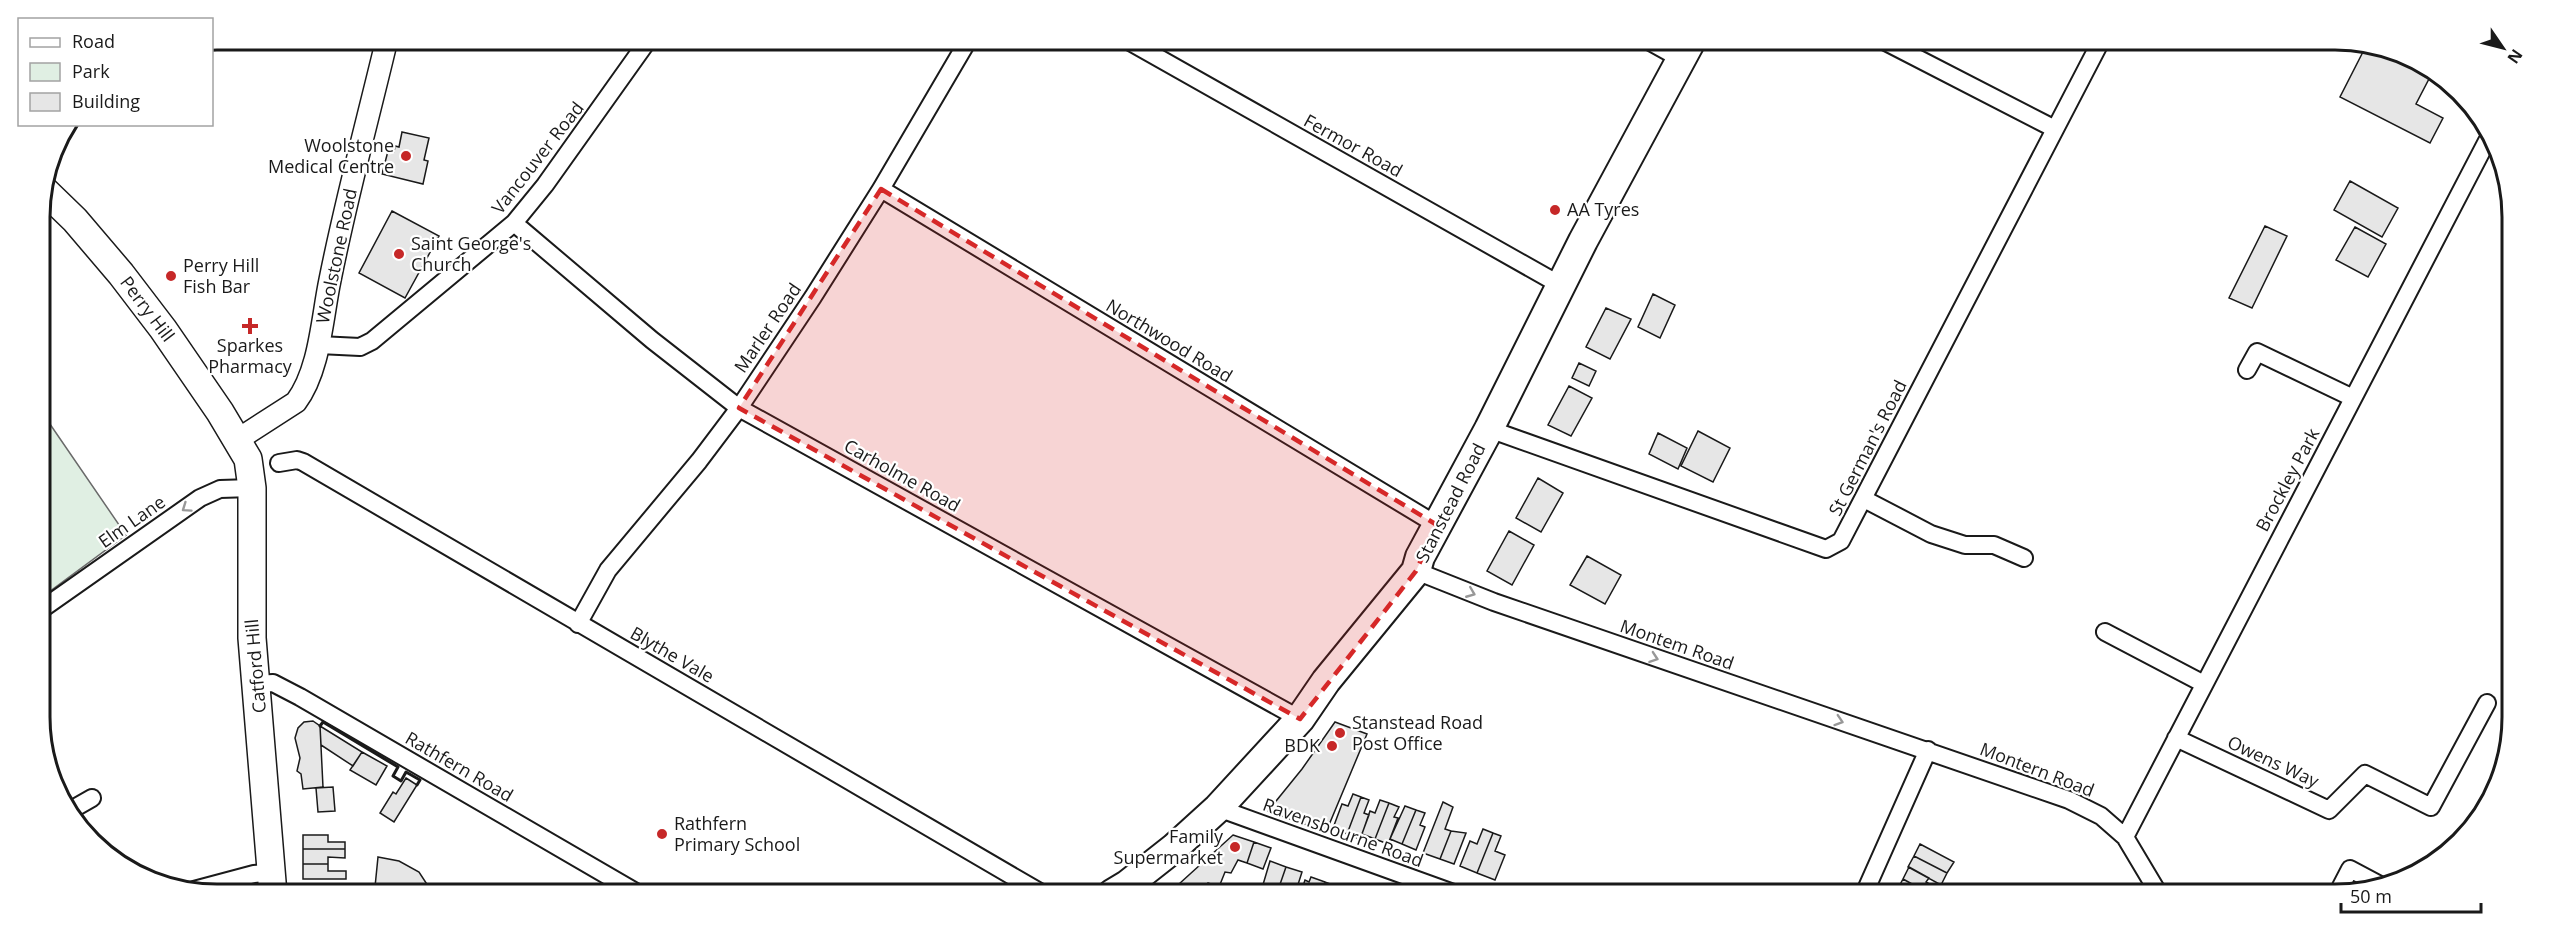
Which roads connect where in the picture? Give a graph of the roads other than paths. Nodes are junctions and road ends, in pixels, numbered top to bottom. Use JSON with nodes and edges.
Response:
{"nodes":[{"id":1,"x":1687,"y":49,"type":"edge"},
{"id":2,"x":1900,"y":49,"type":"edge"},
{"id":3,"x":2097,"y":49,"type":"edge"},
{"id":4,"x":384,"y":50,"type":"edge"},
{"id":5,"x":641,"y":50,"type":"edge"},
{"id":6,"x":963,"y":50,"type":"edge"},
{"id":7,"x":1144,"y":50,"type":"edge"},
{"id":8,"x":2055,"y":129,"type":"junction"},
{"id":9,"x":2485,"y":145,"type":"edge"},
{"id":10,"x":881,"y":189,"type":"junction"},
{"id":11,"x":51,"y":196,"type":"edge"},
{"id":12,"x":514,"y":223,"type":"junction"},
{"id":13,"x":1562,"y":286,"type":"junction"},
{"id":14,"x":319,"y":345,"type":"junction"},
{"id":15,"x":2247,"y":370,"type":"dead end"},
{"id":16,"x":2353,"y":398,"type":"junction"},
{"id":17,"x":739,"y":408,"type":"junction"},
{"id":18,"x":1489,"y":429,"type":"junction"},
{"id":19,"x":237,"y":440,"type":"junction"},
{"id":20,"x":279,"y":463,"type":"dead end"},
{"id":21,"x":252,"y":488,"type":"junction"},
{"id":22,"x":1864,"y":499,"type":"junction"},
{"id":23,"x":1437,"y":525,"type":"junction"},
{"id":24,"x":2024,"y":558,"type":"dead end"},
{"id":25,"x":1416,"y":571,"type":"junction"},
{"id":26,"x":49,"y":604,"type":"edge"},
{"id":27,"x":578,"y":624,"type":"junction"},
{"id":28,"x":2105,"y":632,"type":"dead end"},
{"id":29,"x":257,"y":684,"type":"junction"},
{"id":30,"x":2204,"y":684,"type":"junction"},
{"id":31,"x":2487,"y":703,"type":"dead end"},
{"id":32,"x":1300,"y":719,"type":"junction"},
{"id":33,"x":2176,"y":738,"type":"junction"},
{"id":34,"x":1928,"y":750,"type":"junction"},
{"id":35,"x":92,"y":798,"type":"dead end"},
{"id":36,"x":77,"y":807,"type":"edge"},
{"id":37,"x":1218,"y":808,"type":"junction"},
{"id":38,"x":2125,"y":837,"type":"junction"},
{"id":39,"x":2370,"y":879,"type":"edge"},
{"id":40,"x":273,"y":883,"type":"edge"},
{"id":41,"x":1426,"y":883,"type":"edge"},
{"id":42,"x":1869,"y":883,"type":"edge"},
{"id":43,"x":2152,"y":883,"type":"edge"},
{"id":44,"x":2343,"y":883,"type":"edge"},
{"id":45,"x":217,"y":884,"type":"edge"},
{"id":46,"x":621,"y":884,"type":"edge"},
{"id":47,"x":1025,"y":884,"type":"edge"},
{"id":48,"x":1129,"y":884,"type":"edge"}],
"edges":[{"from":1,"to":13,"type":"highway","name":"Stanstead Road"},
{"from":2,"to":8,"type":"street"},
{"from":3,"to":8,"type":"street","name":"St German's Road"},
{"from":4,"to":14,"type":"street","name":"Woolstone Road"},
{"from":5,"to":12,"type":"street","name":"Vancouver Road"},
{"from":6,"to":10,"type":"street","name":"Marler Road"},
{"from":7,"to":13,"type":"street","name":"Fermor Road"},
{"from":8,"to":22,"type":"street","name":"St German's Road"},
{"from":9,"to":16,"type":"street","name":"Brockley Park"},
{"from":10,"to":17,"type":"street","name":"Marler Road"},
{"from":10,"to":23,"type":"street","name":"Northwood Road"},
{"from":11,"to":19,"type":"main road","name":"Perry Hill"},
{"from":12,"to":14,"type":"street","name":"Vancouver Road"},
{"from":12,"to":17,"type":"street","name":"Carholme Road"},
{"from":13,"to":18,"type":"highway","name":"Stanstead Road"},
{"from":14,"to":19,"type":"street","name":"Woolstone Road"},
{"from":15,"to":16,"type":"street"},
{"from":16,"to":30,"type":"street","name":"Brockley Park"},
{"from":17,"to":27,"type":"street","name":"Marler Road"},
{"from":17,"to":32,"type":"street","name":"Carholme Road"},
{"from":18,"to":22,"type":"street","name":"St German's Road"},
{"from":18,"to":23,"type":"highway","name":"Stanstead Road"},
{"from":19,"to":21,"type":"main road","name":"Catford Hill"},
{"from":20,"to":27,"type":"street","name":"Blythe Vale"},
{"from":21,"to":26,"type":"street","name":"Elm Lane","one_way":true},
{"from":21,"to":29,"type":"main road","name":"Catford Hill"},
{"from":22,"to":24,"type":"street"},
{"from":23,"to":25,"type":"highway","name":"Stanstead Road"},
{"from":25,"to":32,"type":"highway","name":"Stanstead Road"},
{"from":25,"to":34,"type":"street","name":"Montem Road","one_way":true},
{"from":27,"to":47,"type":"street","name":"Blythe Vale"},
{"from":28,"to":30,"type":"street"},
{"from":29,"to":40,"type":"main road","name":"Catford Hill"},
{"from":29,"to":46,"type":"street","name":"Rathfern Road"},
{"from":30,"to":33,"type":"street","name":"Brockley Park"},
{"from":31,"to":33,"type":"street","name":"Owens Way"},
{"from":32,"to":37,"type":"highway","name":"Stanstead Road"},
{"from":33,"to":38,"type":"street","name":"Brockley Park"},
{"from":34,"to":38,"type":"street","name":"Montern Road"},
{"from":34,"to":42,"type":"street"},
{"from":35,"to":36,"type":"street"},
{"from":37,"to":41,"type":"street","name":"Ravensbourne Road"},
{"from":37,"to":48,"type":"highway","name":"Stanstead Road"},
{"from":38,"to":43,"type":"street"},
{"from":39,"to":44,"type":"street"},
{"from":40,"to":45,"type":"street"}]}
